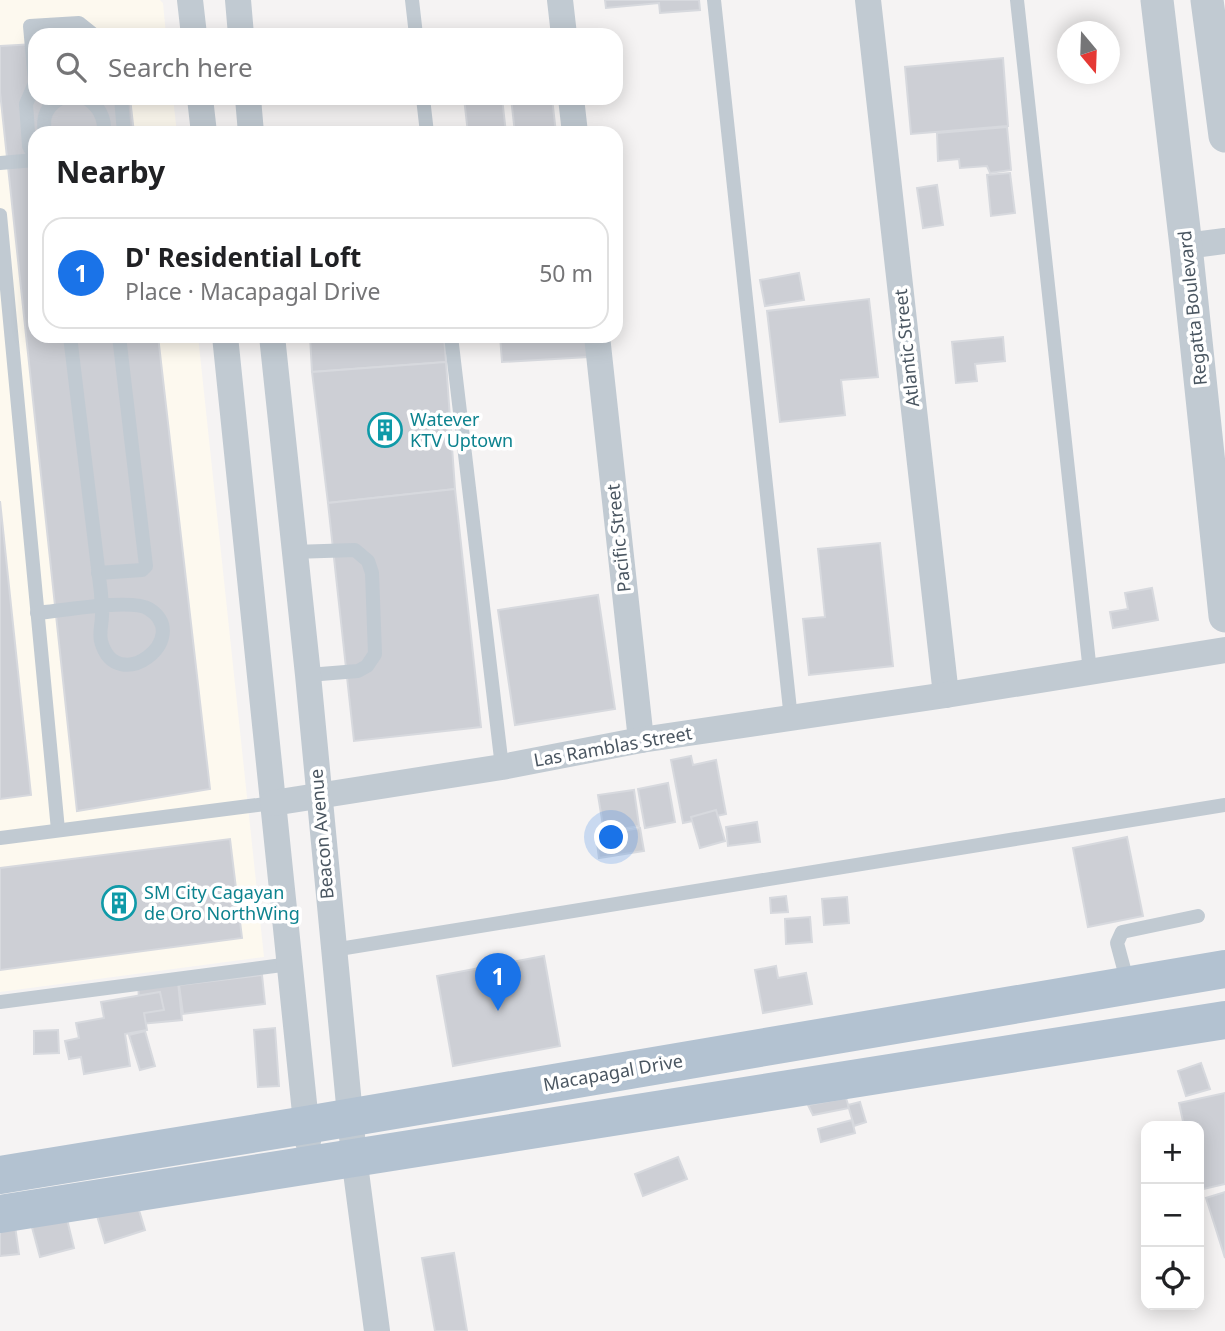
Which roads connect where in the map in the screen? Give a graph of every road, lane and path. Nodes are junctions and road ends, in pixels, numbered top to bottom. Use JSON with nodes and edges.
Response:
{"nodes":[{"id":1,"x":190,"y":0,"type":"edge"},
{"id":2,"x":238,"y":0,"type":"edge"},
{"id":3,"x":412,"y":0,"type":"edge"},
{"id":4,"x":560,"y":0,"type":"edge"},
{"id":5,"x":714,"y":0,"type":"edge"},
{"id":6,"x":868,"y":0,"type":"edge"},
{"id":7,"x":1017,"y":0,"type":"edge"},
{"id":8,"x":1157,"y":0,"type":"edge"},
{"id":9,"x":1208,"y":0,"type":"edge"},
{"id":10,"x":30,"y":28,"type":"edge"},
{"id":11,"x":85,"y":28,"type":"edge"},
{"id":12,"x":193,"y":28,"type":"edge"},
{"id":13,"x":241,"y":28,"type":"edge"},
{"id":14,"x":415,"y":28,"type":"edge"},
{"id":15,"x":563,"y":28,"type":"edge"},
{"id":16,"x":28,"y":99,"type":"edge"},
{"id":17,"x":52,"y":105,"type":"edge"},
{"id":18,"x":95,"y":105,"type":"edge"},
{"id":19,"x":122,"y":105,"type":"edge"},
{"id":20,"x":201,"y":105,"type":"edge"},
{"id":21,"x":249,"y":105,"type":"edge"},
{"id":22,"x":424,"y":105,"type":"edge"},
{"id":23,"x":572,"y":105,"type":"edge"},
{"id":24,"x":44,"y":126,"type":"edge"},
{"id":25,"x":104,"y":126,"type":"edge"},
{"id":26,"x":123,"y":126,"type":"edge"},
{"id":27,"x":203,"y":126,"type":"edge"},
{"id":28,"x":250,"y":126,"type":"edge"},
{"id":29,"x":426,"y":126,"type":"edge"},
{"id":30,"x":574,"y":126,"type":"edge"},
{"id":31,"x":28,"y":132,"type":"edge"},
{"id":32,"x":1225,"y":136,"type":"edge"},
{"id":33,"x":28,"y":159,"type":"edge"},
{"id":34,"x":0,"y":163,"type":"edge"},
{"id":35,"x":0,"y":215,"type":"edge"},
{"id":36,"x":1225,"y":241,"type":"edge"},
{"id":37,"x":1186,"y":246,"type":"junction"},
{"id":38,"x":71,"y":343,"type":"edge"},
{"id":39,"x":120,"y":343,"type":"edge"},
{"id":40,"x":226,"y":343,"type":"edge"},
{"id":41,"x":273,"y":343,"type":"edge"},
{"id":42,"x":452,"y":343,"type":"edge"},
{"id":43,"x":598,"y":343,"type":"edge"},
{"id":44,"x":293,"y":552,"type":"junction"},
{"id":45,"x":98,"y":573,"type":"junction"},
{"id":46,"x":37,"y":613,"type":"junction"},
{"id":47,"x":1225,"y":616,"type":"edge"},
{"id":48,"x":1225,"y":650,"type":"edge"},
{"id":49,"x":1090,"y":672,"type":"junction"},
{"id":50,"x":308,"y":675,"type":"junction"},
{"id":51,"x":946,"y":695,"type":"junction"},
{"id":52,"x":791,"y":719,"type":"junction"},
{"id":53,"x":642,"y":740,"type":"junction"},
{"id":54,"x":502,"y":766,"type":"junction"},
{"id":55,"x":318,"y":796,"type":"junction"},
{"id":56,"x":273,"y":803,"type":"junction"},
{"id":57,"x":1225,"y":805,"type":"edge"},
{"id":58,"x":58,"y":831,"type":"junction"},
{"id":59,"x":0,"y":838,"type":"edge"},
{"id":60,"x":1198,"y":916,"type":"dead end"},
{"id":61,"x":333,"y":950,"type":"junction"},
{"id":62,"x":290,"y":964,"type":"junction"},
{"id":63,"x":1225,"y":969,"type":"edge"},
{"id":64,"x":1128,"y":985,"type":"junction"},
{"id":65,"x":0,"y":1002,"type":"edge"},
{"id":66,"x":1225,"y":1020,"type":"edge"},
{"id":67,"x":350,"y":1117,"type":"junction"},
{"id":68,"x":306,"y":1125,"type":"junction"},
{"id":69,"x":354,"y":1157,"type":"junction"},
{"id":70,"x":310,"y":1164,"type":"junction"},
{"id":71,"x":0,"y":1175,"type":"edge"},
{"id":72,"x":0,"y":1214,"type":"edge"},
{"id":73,"x":377,"y":1331,"type":"edge"}],
"edges":[{"from":1,"to":12,"type":"street"},
{"from":2,"to":13,"type":"street"},
{"from":3,"to":14,"type":"lane"},
{"from":4,"to":15,"type":"street"},
{"from":5,"to":52,"type":"lane"},
{"from":6,"to":51,"type":"street","name":"Atlantic Street"},
{"from":7,"to":49,"type":"lane"},
{"from":8,"to":37,"type":"street","name":"Regatta Boulevard"},
{"from":9,"to":32,"type":"street"},
{"from":10,"to":11,"type":"lane"},
{"from":16,"to":31,"type":"lane"},
{"from":17,"to":24,"type":"lane"},
{"from":18,"to":25,"type":"lane"},
{"from":19,"to":26,"type":"lane"},
{"from":20,"to":27,"type":"street"},
{"from":21,"to":28,"type":"street"},
{"from":22,"to":29,"type":"lane"},
{"from":23,"to":30,"type":"street"},
{"from":33,"to":34,"type":"lane"},
{"from":35,"to":46,"type":"lane"},
{"from":36,"to":37,"type":"street"},
{"from":37,"to":47,"type":"street","name":"Regatta Boulevard"},
{"from":38,"to":45,"type":"lane"},
{"from":39,"to":45,"type":"lane"},
{"from":40,"to":56,"type":"street"},
{"from":41,"to":44,"type":"street","name":"Beacon Avenue"},
{"from":42,"to":54,"type":"lane"},
{"from":43,"to":53,"type":"street","name":"Pacific Street"},
{"from":44,"to":50,"type":"street","name":"Beacon Avenue"},
{"from":44,"to":50,"type":"lane"},
{"from":45,"to":46,"type":"lane"},
{"from":46,"to":58,"type":"lane"},
{"from":48,"to":49,"type":"street","name":"Las Ramblas Street"},
{"from":49,"to":51,"type":"street","name":"Las Ramblas Street"},
{"from":50,"to":55,"type":"street","name":"Beacon Avenue"},
{"from":51,"to":52,"type":"street","name":"Las Ramblas Street"},
{"from":52,"to":53,"type":"street","name":"Las Ramblas Street"},
{"from":53,"to":54,"type":"street","name":"Las Ramblas Street"},
{"from":54,"to":55,"type":"street","name":"Las Ramblas Street"},
{"from":55,"to":56,"type":"street","name":"Las Ramblas Street"},
{"from":55,"to":61,"type":"street","name":"Beacon Avenue"},
{"from":56,"to":58,"type":"lane","name":"Las Ramblas Street"},
{"from":56,"to":62,"type":"street"},
{"from":57,"to":61,"type":"lane"},
{"from":58,"to":59,"type":"lane","name":"Las Ramblas Street"},
{"from":60,"to":64,"type":"lane"},
{"from":61,"to":67,"type":"street","name":"Beacon Avenue"},
{"from":62,"to":65,"type":"lane"},
{"from":62,"to":68,"type":"street"},
{"from":63,"to":64,"type":"main road","name":"Macapagal Drive"},
{"from":64,"to":67,"type":"main road","name":"Macapagal Drive"},
{"from":66,"to":69,"type":"main road"},
{"from":67,"to":68,"type":"main road","name":"Macapagal Drive"},
{"from":67,"to":69,"type":"street","name":"Beacon Avenue"},
{"from":68,"to":70,"type":"street"},
{"from":68,"to":71,"type":"main road","name":"Macapagal Drive"},
{"from":69,"to":70,"type":"main road"},
{"from":69,"to":73,"type":"street","name":"Beacon Avenue"},
{"from":70,"to":72,"type":"main road"}]}
